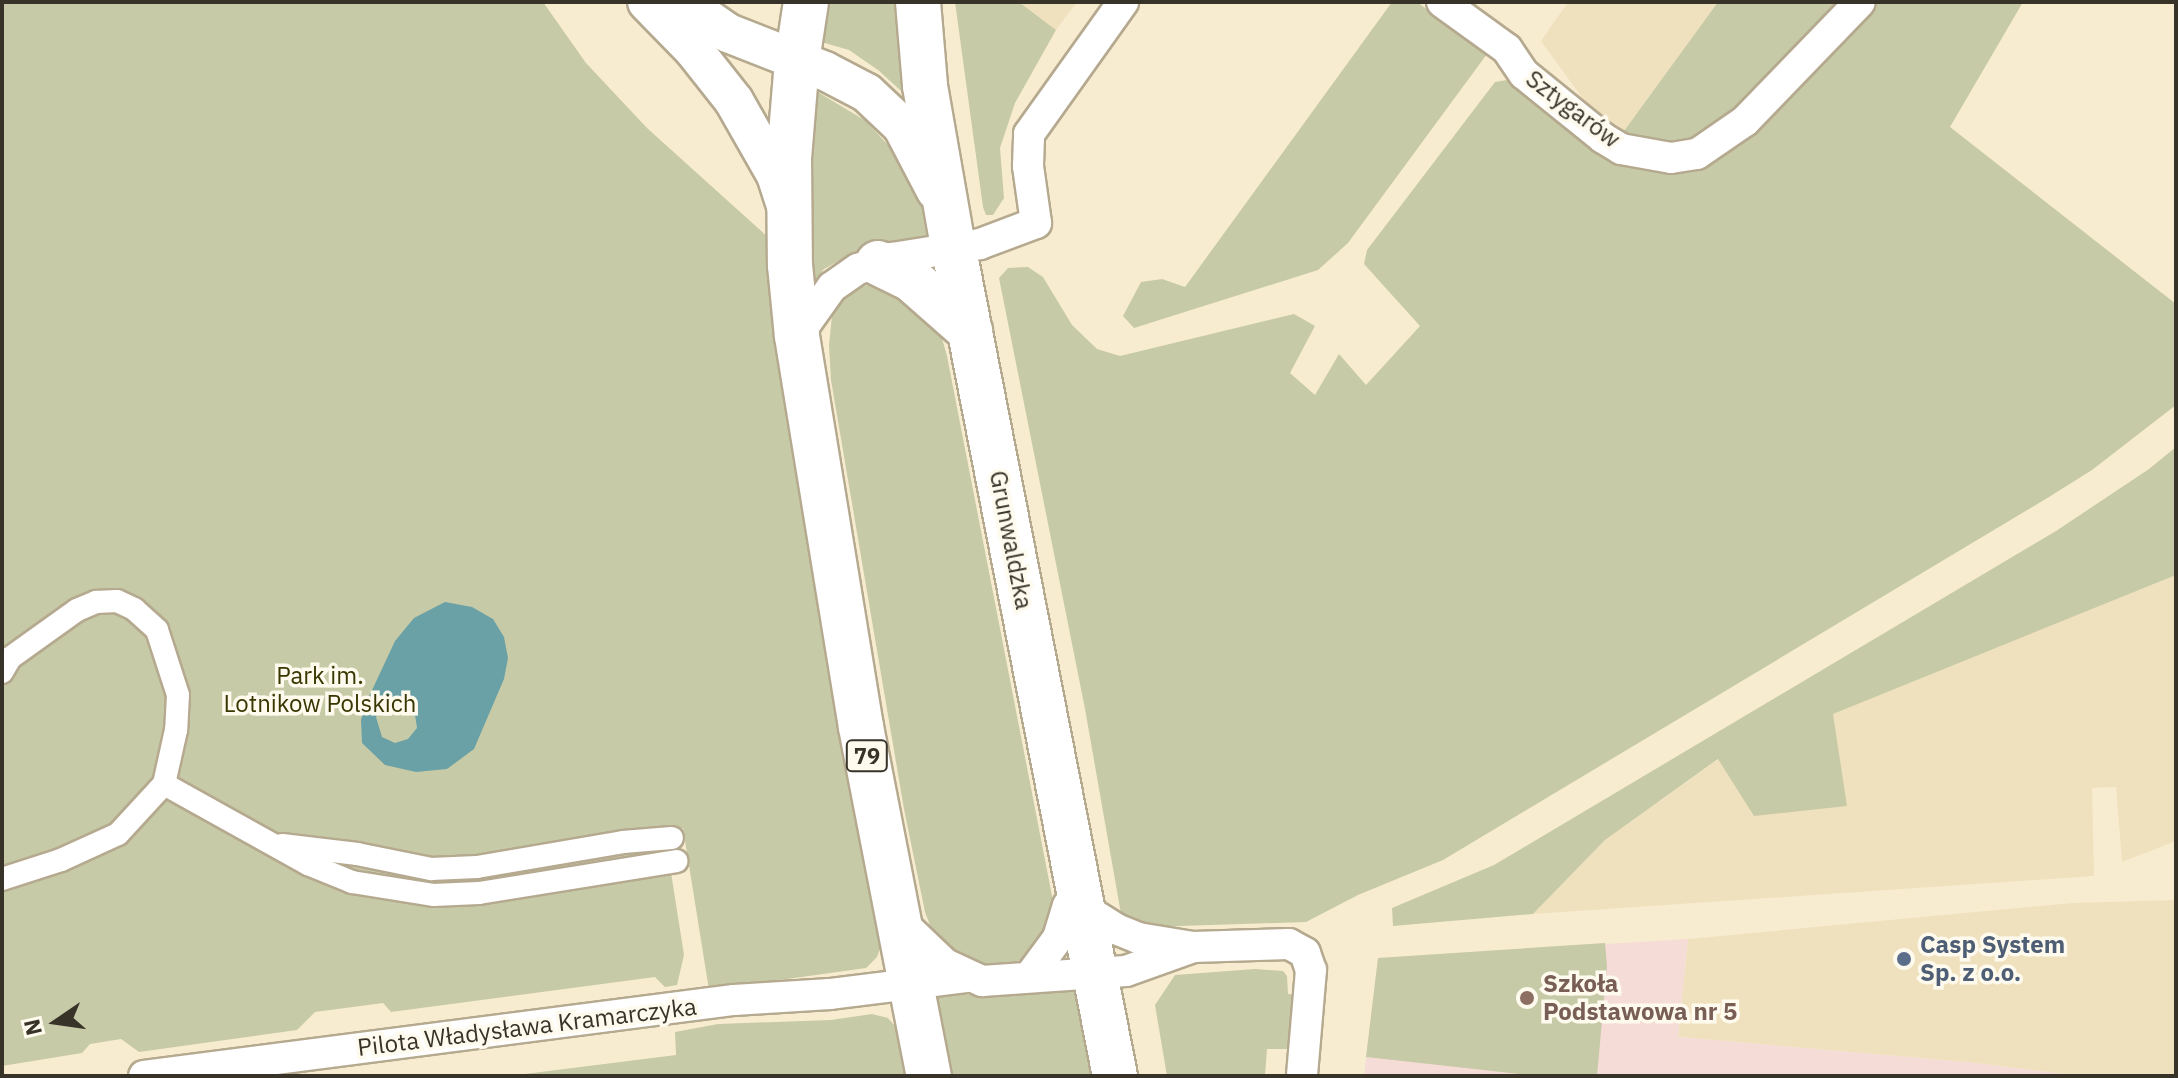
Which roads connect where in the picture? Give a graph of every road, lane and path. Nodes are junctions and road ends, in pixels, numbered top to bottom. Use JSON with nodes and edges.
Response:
{"nodes":[{"id":1,"x":647,"y":2,"type":"edge"},
{"id":2,"x":683,"y":2,"type":"edge"},
{"id":3,"x":806,"y":2,"type":"edge"},
{"id":4,"x":918,"y":2,"type":"edge"},
{"id":5,"x":1123,"y":2,"type":"edge"},
{"id":6,"x":1442,"y":2,"type":"edge"},
{"id":7,"x":1860,"y":2,"type":"edge"},
{"id":8,"x":797,"y":61,"type":"junction"},
{"id":9,"x":789,"y":214,"type":"junction"},
{"id":10,"x":953,"y":244,"type":"junction"},
{"id":11,"x":878,"y":263,"type":"junction"},
{"id":12,"x":970,"y":331,"type":"junction"},
{"id":13,"x":797,"y":336,"type":"junction"},
{"id":14,"x":2,"y":672,"type":"edge"},
{"id":15,"x":164,"y":784,"type":"junction"},
{"id":16,"x":672,"y":838,"type":"dead end"},
{"id":17,"x":277,"y":844,"type":"junction"},
{"id":18,"x":676,"y":861,"type":"dead end"},
{"id":19,"x":2,"y":879,"type":"edge"},
{"id":20,"x":1081,"y":899,"type":"junction"},
{"id":21,"x":897,"y":918,"type":"junction"},
{"id":22,"x":1193,"y":947,"type":"junction"},
{"id":23,"x":1095,"y":972,"type":"junction"},
{"id":24,"x":1030,"y":976,"type":"junction"},
{"id":25,"x":967,"y":977,"type":"junction"},
{"id":26,"x":910,"y":984,"type":"junction"},
{"id":27,"x":160,"y":1075,"type":"edge"},
{"id":28,"x":929,"y":1076,"type":"edge"},
{"id":29,"x":1115,"y":1076,"type":"edge"},
{"id":30,"x":1302,"y":1076,"type":"edge"}],
"edges":[{"from":1,"to":9,"type":"street"},
{"from":2,"to":8,"type":"street"},
{"from":3,"to":8,"type":"main road","number":"79"},
{"from":4,"to":10,"type":"main road","name":"Grunwaldzka"},
{"from":5,"to":10,"type":"street"},
{"from":6,"to":7,"type":"street","name":"Sztygarów"},
{"from":8,"to":9,"type":"main road","number":"79"},
{"from":8,"to":10,"type":"street"},
{"from":9,"to":13,"type":"main road","number":"79"},
{"from":10,"to":11,"type":"street"},
{"from":10,"to":12,"type":"main road","name":"Grunwaldzka"},
{"from":11,"to":12,"type":"main road"},
{"from":11,"to":13,"type":"street"},
{"from":12,"to":20,"type":"main road","name":"Grunwaldzka"},
{"from":13,"to":21,"type":"main road","number":"79"},
{"from":14,"to":15,"type":"street"},
{"from":15,"to":17,"type":"street"},
{"from":15,"to":19,"type":"street"},
{"from":16,"to":17,"type":"street"},
{"from":17,"to":18,"type":"street"},
{"from":20,"to":22,"type":"street"},
{"from":20,"to":23,"type":"main road","name":"Grunwaldzka"},
{"from":20,"to":24,"type":"street"},
{"from":21,"to":25,"type":"street"},
{"from":21,"to":26,"type":"main road","number":"79"},
{"from":22,"to":23,"type":"street","name":"Pilota Władysława Kramarczyka"},
{"from":22,"to":30,"type":"street"},
{"from":23,"to":24,"type":"street","name":"Pilota Władysława Kramarczyka"},
{"from":23,"to":29,"type":"main road","name":"Grunwaldzka"},
{"from":24,"to":25,"type":"street","name":"Pilota Władysława Kramarczyka"},
{"from":25,"to":26,"type":"street","name":"Pilota Władysława Kramarczyka"},
{"from":26,"to":27,"type":"street","name":"Pilota Władysława Kramarczyka"},
{"from":26,"to":28,"type":"main road","number":"79"}]}
